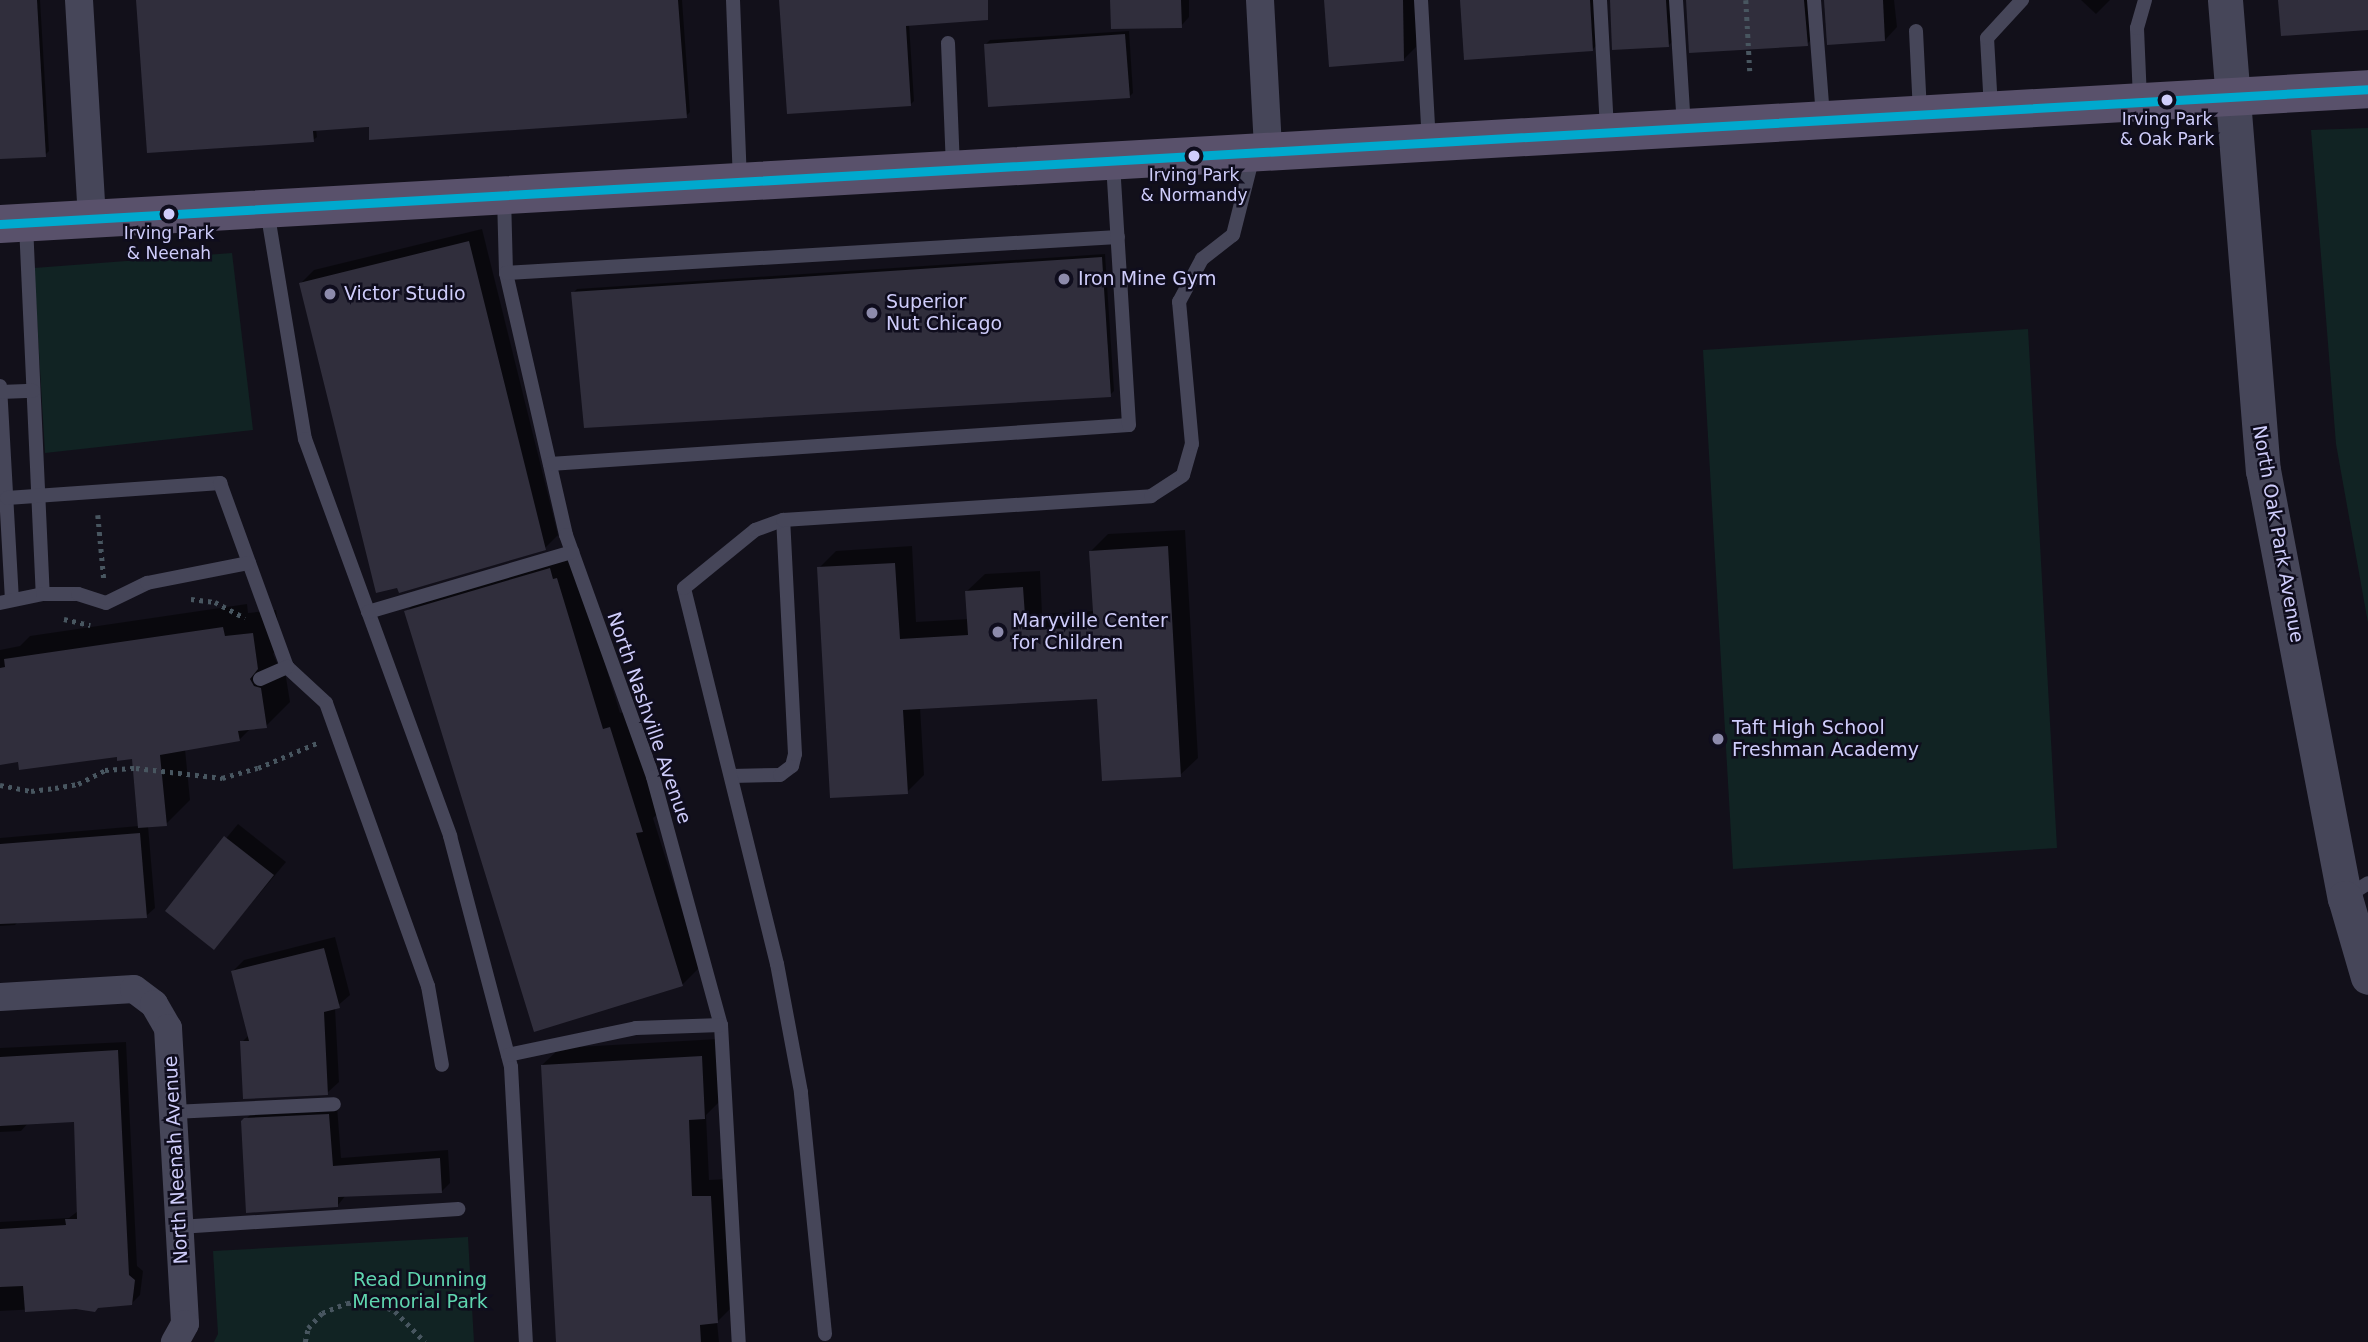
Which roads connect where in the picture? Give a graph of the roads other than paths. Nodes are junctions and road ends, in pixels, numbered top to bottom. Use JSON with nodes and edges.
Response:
{"nodes":[{"id":1,"x":79,"y":0,"type":"edge"},
{"id":2,"x":733,"y":0,"type":"edge"},
{"id":3,"x":1260,"y":0,"type":"edge"},
{"id":4,"x":1421,"y":0,"type":"edge"},
{"id":5,"x":1600,"y":0,"type":"edge"},
{"id":6,"x":1676,"y":0,"type":"edge"},
{"id":7,"x":1814,"y":0,"type":"edge"},
{"id":8,"x":2022,"y":0,"type":"edge"},
{"id":9,"x":2145,"y":0,"type":"edge"},
{"id":10,"x":2225,"y":0,"type":"edge"},
{"id":11,"x":1916,"y":31,"type":"dead end"},
{"id":12,"x":948,"y":43,"type":"dead end"},
{"id":13,"x":2368,"y":89,"type":"edge"},
{"id":14,"x":2232,"y":95,"type":"junction"},
{"id":15,"x":2140,"y":100,"type":"junction"},
{"id":16,"x":1992,"y":108,"type":"junction"},
{"id":17,"x":1920,"y":113,"type":"junction"},
{"id":18,"x":1823,"y":118,"type":"junction"},
{"id":19,"x":1684,"y":126,"type":"junction"},
{"id":20,"x":1607,"y":131,"type":"junction"},
{"id":21,"x":1429,"y":141,"type":"junction"},
{"id":22,"x":1261,"y":151,"type":"junction"},
{"id":23,"x":1113,"y":159,"type":"junction"},
{"id":24,"x":953,"y":169,"type":"junction"},
{"id":25,"x":740,"y":181,"type":"junction"},
{"id":26,"x":504,"y":195,"type":"junction"},
{"id":27,"x":266,"y":208,"type":"junction"},
{"id":28,"x":92,"y":219,"type":"junction"},
{"id":29,"x":13,"y":223,"type":"edge"},
{"id":30,"x":1118,"y":237,"type":"junction"},
{"id":31,"x":506,"y":273,"type":"junction"},
{"id":32,"x":0,"y":386,"type":"edge"},
{"id":33,"x":33,"y":391,"type":"junction"},
{"id":34,"x":0,"y":392,"type":"edge"},
{"id":35,"x":550,"y":464,"type":"junction"},
{"id":36,"x":38,"y":496,"type":"junction"},
{"id":37,"x":7,"y":498,"type":"junction"},
{"id":38,"x":783,"y":520,"type":"junction"},
{"id":39,"x":572,"y":552,"type":"junction"},
{"id":40,"x":249,"y":562,"type":"junction"},
{"id":41,"x":43,"y":594,"type":"junction"},
{"id":42,"x":6,"y":601,"type":"edge"},
{"id":43,"x":368,"y":612,"type":"junction"},
{"id":44,"x":287,"y":667,"type":"junction"},
{"id":45,"x":260,"y":679,"type":"dead end"},
{"id":46,"x":731,"y":776,"type":"junction"},
{"id":47,"x":2356,"y":890,"type":"edge"},
{"id":48,"x":2368,"y":977,"type":"edge"},
{"id":49,"x":0,"y":997,"type":"edge"},
{"id":50,"x":721,"y":1025,"type":"junction"},
{"id":51,"x":508,"y":1055,"type":"junction"},
{"id":52,"x":442,"y":1066,"type":"dead end"},
{"id":53,"x":334,"y":1104,"type":"dead end"},
{"id":54,"x":173,"y":1112,"type":"junction"},
{"id":55,"x":458,"y":1209,"type":"dead end"},
{"id":56,"x":179,"y":1227,"type":"junction"},
{"id":57,"x":825,"y":1334,"type":"dead end"},
{"id":58,"x":175,"y":1342,"type":"edge"},
{"id":59,"x":526,"y":1342,"type":"edge"},
{"id":60,"x":739,"y":1342,"type":"edge"}],
"edges":[{"from":1,"to":28,"type":"street"},
{"from":2,"to":25,"type":"lane"},
{"from":3,"to":22,"type":"street"},
{"from":4,"to":21,"type":"lane"},
{"from":5,"to":20,"type":"lane"},
{"from":6,"to":19,"type":"lane"},
{"from":7,"to":18,"type":"lane"},
{"from":8,"to":16,"type":"lane"},
{"from":9,"to":15,"type":"lane"},
{"from":10,"to":14,"type":"street","name":"North Oak Park Avenue"},
{"from":11,"to":17,"type":"lane"},
{"from":12,"to":24,"type":"lane"},
{"from":13,"to":14,"type":"main road"},
{"from":14,"to":15,"type":"main road"},
{"from":14,"to":47,"type":"street","name":"North Oak Park Avenue"},
{"from":15,"to":16,"type":"main road"},
{"from":16,"to":17,"type":"main road"},
{"from":17,"to":18,"type":"main road"},
{"from":18,"to":19,"type":"main road"},
{"from":19,"to":20,"type":"main road"},
{"from":20,"to":21,"type":"main road"},
{"from":21,"to":22,"type":"main road"},
{"from":22,"to":23,"type":"main road"},
{"from":22,"to":38,"type":"lane"},
{"from":23,"to":24,"type":"main road"},
{"from":23,"to":30,"type":"lane"},
{"from":24,"to":25,"type":"main road"},
{"from":25,"to":26,"type":"main road"},
{"from":26,"to":27,"type":"main road"},
{"from":26,"to":31,"type":"lane","name":"North Nashville Avenue"},
{"from":27,"to":28,"type":"main road"},
{"from":27,"to":43,"type":"lane"},
{"from":28,"to":29,"type":"main road"},
{"from":29,"to":33,"type":"lane"},
{"from":30,"to":31,"type":"lane"},
{"from":30,"to":35,"type":"lane"},
{"from":31,"to":35,"type":"lane","name":"North Nashville Avenue"},
{"from":32,"to":34,"type":"lane"},
{"from":33,"to":34,"type":"lane"},
{"from":33,"to":36,"type":"lane"},
{"from":34,"to":37,"type":"lane"},
{"from":35,"to":39,"type":"lane","name":"North Nashville Avenue"},
{"from":36,"to":37,"type":"lane"},
{"from":36,"to":40,"type":"lane"},
{"from":36,"to":41,"type":"lane"},
{"from":37,"to":42,"type":"lane"},
{"from":38,"to":46,"type":"lane"},
{"from":38,"to":46,"type":"lane"},
{"from":39,"to":43,"type":"lane"},
{"from":39,"to":50,"type":"lane","name":"North Nashville Avenue"},
{"from":40,"to":41,"type":"lane"},
{"from":40,"to":44,"type":"lane"},
{"from":41,"to":42,"type":"lane"},
{"from":43,"to":51,"type":"lane"},
{"from":44,"to":45,"type":"lane"},
{"from":44,"to":52,"type":"lane"},
{"from":46,"to":57,"type":"lane"},
{"from":47,"to":48,"type":"street","name":"North Oak Park Avenue"},
{"from":49,"to":54,"type":"street","name":"North Neenah Avenue"},
{"from":50,"to":51,"type":"lane"},
{"from":50,"to":60,"type":"lane","name":"North Nashville Avenue"},
{"from":51,"to":59,"type":"lane"},
{"from":53,"to":54,"type":"lane"},
{"from":54,"to":56,"type":"street","name":"North Neenah Avenue"},
{"from":55,"to":56,"type":"lane"},
{"from":56,"to":58,"type":"street","name":"North Neenah Avenue"}]}
